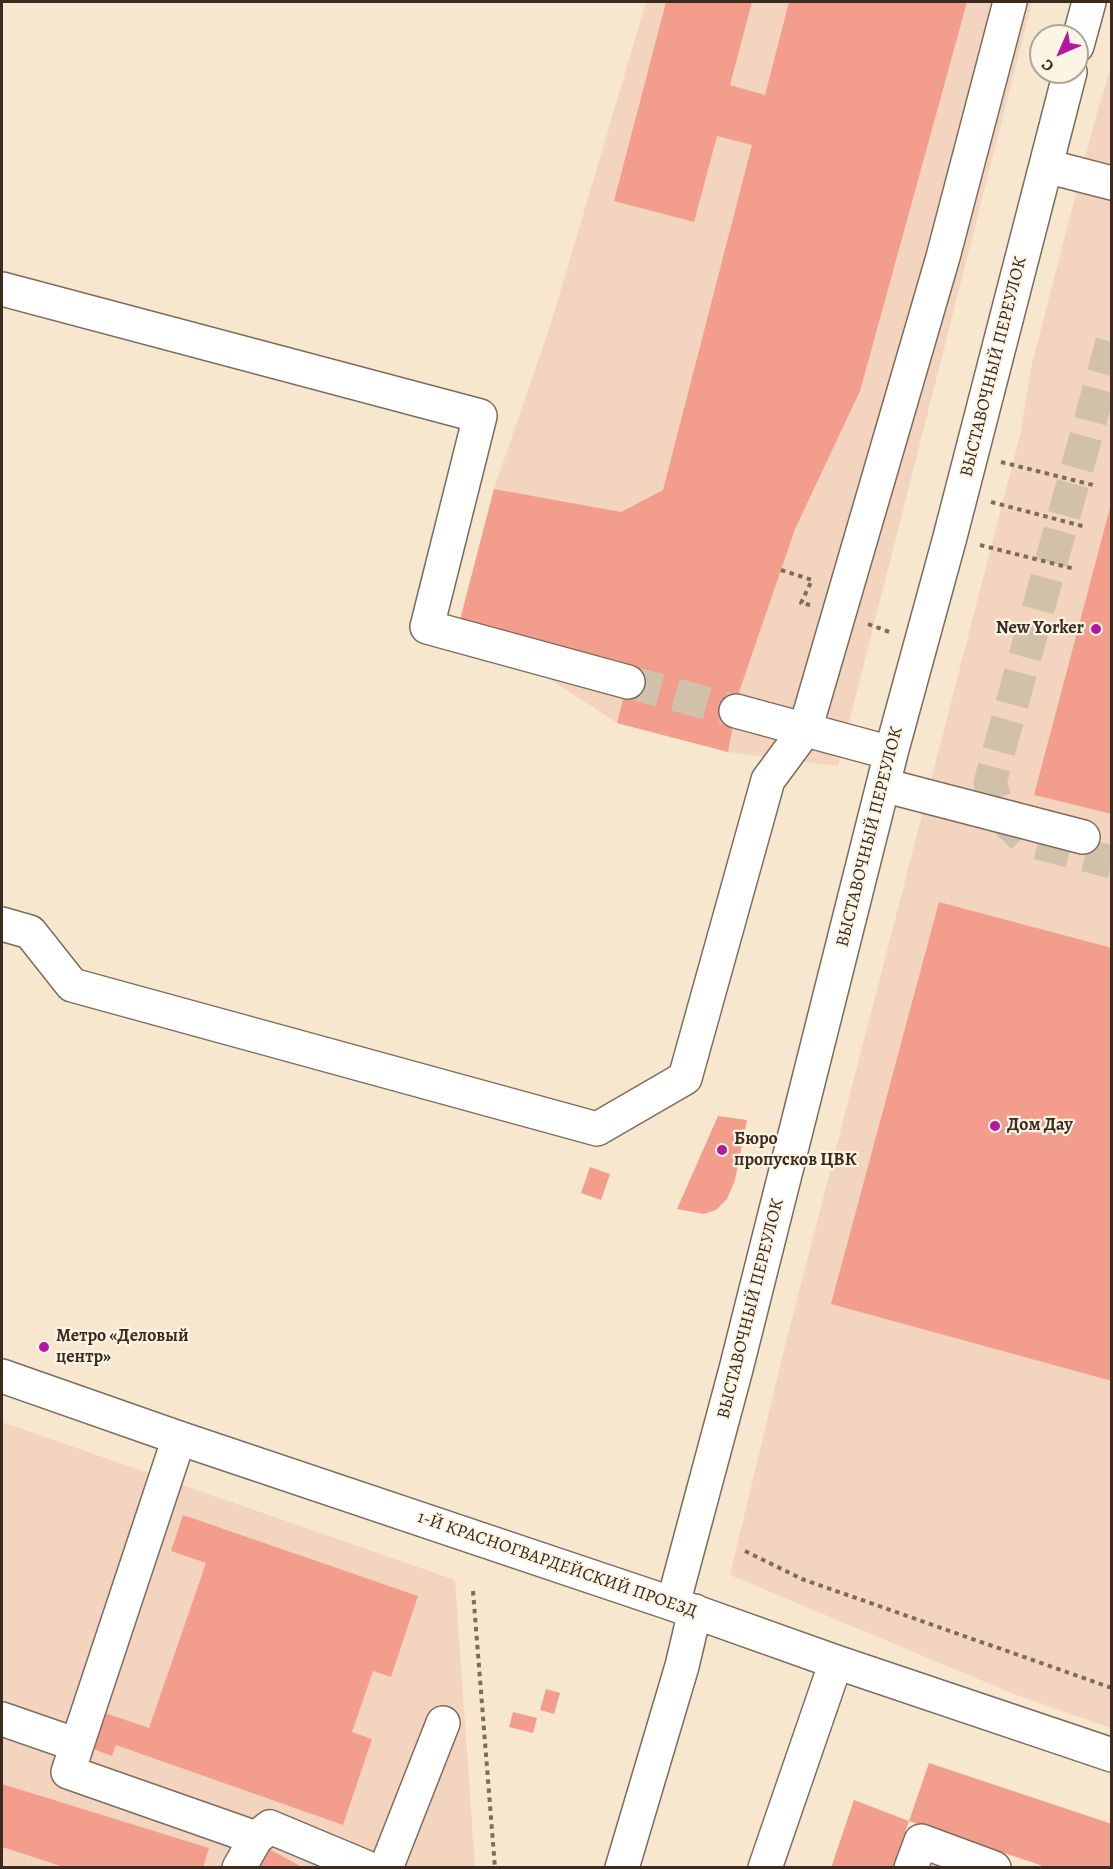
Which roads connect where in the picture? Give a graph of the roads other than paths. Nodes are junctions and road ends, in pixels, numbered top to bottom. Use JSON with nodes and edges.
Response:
{"nodes":[{"id":1,"x":1010,"y":2,"type":"edge"},
{"id":2,"x":1089,"y":2,"type":"edge"},
{"id":3,"x":1083,"y":24,"type":"edge"},
{"id":4,"x":1067,"y":84,"type":"edge"},
{"id":5,"x":1046,"y":166,"type":"junction"},
{"id":6,"x":1112,"y":183,"type":"edge"},
{"id":7,"x":2,"y":289,"type":"edge"},
{"id":8,"x":628,"y":682,"type":"tunnel mouth"},
{"id":9,"x":736,"y":711,"type":"tunnel mouth"},
{"id":10,"x":805,"y":730,"type":"junction"},
{"id":11,"x":891,"y":753,"type":"junction"},
{"id":12,"x":883,"y":785,"type":"junction"},
{"id":13,"x":1083,"y":837,"type":"dead end"},
{"id":14,"x":2,"y":924,"type":"edge"},
{"id":15,"x":2,"y":1376,"type":"edge"},
{"id":16,"x":179,"y":1438,"type":"junction"},
{"id":17,"x":684,"y":1608,"type":"junction"},
{"id":18,"x":837,"y":1662,"type":"junction"},
{"id":19,"x":2,"y":1719,"type":"edge"},
{"id":20,"x":443,"y":1723,"type":"dead end"},
{"id":21,"x":77,"y":1745,"type":"junction"},
{"id":22,"x":1112,"y":1755,"type":"edge"},
{"id":23,"x":256,"y":1838,"type":"junction"},
{"id":24,"x":239,"y":1868,"type":"edge"},
{"id":25,"x":368,"y":1868,"type":"edge"},
{"id":26,"x":386,"y":1868,"type":"edge"},
{"id":27,"x":621,"y":1868,"type":"edge"},
{"id":28,"x":765,"y":1868,"type":"edge"},
{"id":29,"x":911,"y":1868,"type":"edge"},
{"id":30,"x":994,"y":1868,"type":"edge"}],
"edges":[{"from":1,"to":10,"type":"street"},
{"from":2,"to":3,"type":"street"},
{"from":4,"to":5,"type":"street","name":"ВЫСТАВОЧНЫЙ ПЕРЕУЛОК"},
{"from":5,"to":6,"type":"street"},
{"from":5,"to":11,"type":"street","name":"ВЫСТАВОЧНЫЙ ПЕРЕУЛОК"},
{"from":7,"to":8,"type":"street"},
{"from":9,"to":10,"type":"street"},
{"from":10,"to":11,"type":"street"},
{"from":10,"to":14,"type":"street"},
{"from":11,"to":12,"type":"street","name":"ВЫСТАВОЧНЫЙ ПЕРЕУЛОК"},
{"from":12,"to":13,"type":"street"},
{"from":12,"to":17,"type":"street","name":"ВЫСТАВОЧНЫЙ ПЕРЕУЛОК"},
{"from":15,"to":16,"type":"street","name":"1-Й КРАСНОГВАРДЕЙСКИЙ ПРОЕЗД"},
{"from":16,"to":17,"type":"street","name":"1-Й КРАСНОГВАРДЕЙСКИЙ ПРОЕЗД"},
{"from":16,"to":21,"type":"street"},
{"from":17,"to":18,"type":"street","name":"1-Й КРАСНОГВАРДЕЙСКИЙ ПРОЕЗД"},
{"from":17,"to":27,"type":"street","name":"ВЫСТАВОЧНЫЙ ПЕРЕУЛОК"},
{"from":18,"to":22,"type":"street","name":"1-Й КРАСНОГВАРДЕЙСКИЙ ПРОЕЗД"},
{"from":18,"to":28,"type":"street"},
{"from":19,"to":21,"type":"street"},
{"from":20,"to":26,"type":"street"},
{"from":21,"to":23,"type":"street"},
{"from":23,"to":24,"type":"street"},
{"from":23,"to":25,"type":"street"},
{"from":29,"to":30,"type":"street"}]}
